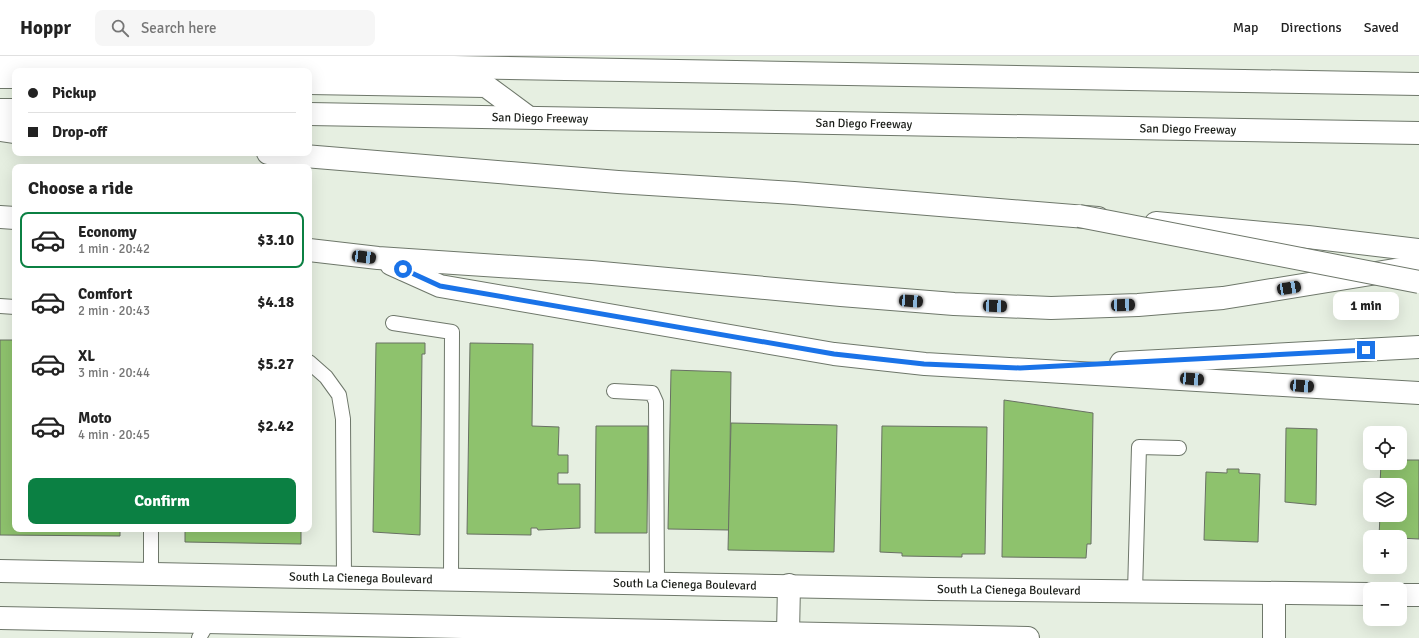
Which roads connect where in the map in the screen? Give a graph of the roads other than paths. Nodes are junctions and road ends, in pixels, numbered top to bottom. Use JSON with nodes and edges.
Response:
{"nodes":[{"id":1,"x":0,"y":59,"type":"edge"},
{"id":2,"x":0,"y":77,"type":"edge"},
{"id":3,"x":12,"y":77,"type":"edge"},
{"id":4,"x":312,"y":83,"type":"edge"},
{"id":5,"x":1419,"y":84,"type":"edge"},
{"id":6,"x":0,"y":110,"type":"edge"},
{"id":7,"x":12,"y":110,"type":"edge"},
{"id":8,"x":312,"y":114,"type":"edge"},
{"id":9,"x":528,"y":118,"type":"junction"},
{"id":10,"x":0,"y":130,"type":"edge"},
{"id":11,"x":12,"y":132,"type":"edge"},
{"id":12,"x":1419,"y":133,"type":"edge"},
{"id":13,"x":304,"y":156,"type":"edge"},
{"id":14,"x":1079,"y":216,"type":"junction"},
{"id":15,"x":0,"y":217,"type":"edge"},
{"id":16,"x":12,"y":218,"type":"edge"},
{"id":17,"x":312,"y":250,"type":"edge"},
{"id":18,"x":1419,"y":250,"type":"edge"},
{"id":19,"x":378,"y":258,"type":"junction"},
{"id":20,"x":1419,"y":266,"type":"edge"},
{"id":21,"x":1419,"y":282,"type":"edge"},
{"id":22,"x":0,"y":306,"type":"edge"},
{"id":23,"x":12,"y":307,"type":"edge"},
{"id":24,"x":393,"y":323,"type":"dead end"},
{"id":25,"x":1419,"y":347,"type":"edge"},
{"id":26,"x":312,"y":365,"type":"edge"},
{"id":27,"x":1020,"y":368,"type":"junction"},
{"id":28,"x":614,"y":391,"type":"dead end"},
{"id":29,"x":1419,"y":394,"type":"edge"},
{"id":30,"x":1179,"y":448,"type":"dead end"},
{"id":31,"x":151,"y":532,"type":"edge"},
{"id":32,"x":0,"y":571,"type":"edge"},
{"id":33,"x":151,"y":574,"type":"junction"},
{"id":34,"x":344,"y":577,"type":"junction"},
{"id":35,"x":451,"y":579,"type":"junction"},
{"id":36,"x":657,"y":583,"type":"junction"},
{"id":37,"x":789,"y":585,"type":"junction"},
{"id":38,"x":1135,"y":592,"type":"junction"},
{"id":39,"x":1274,"y":594,"type":"junction"},
{"id":40,"x":1363,"y":594,"type":"edge"},
{"id":41,"x":1407,"y":595,"type":"edge"},
{"id":42,"x":1419,"y":595,"type":"edge"},
{"id":43,"x":0,"y":618,"type":"edge"},
{"id":44,"x":204,"y":630,"type":"edge"},
{"id":45,"x":788,"y":633,"type":"junction"},
{"id":46,"x":1028,"y":638,"type":"edge"},
{"id":47,"x":1274,"y":638,"type":"edge"}],
"edges":[{"from":1,"to":5,"type":"main road"},
{"from":2,"to":3,"type":"main road"},
{"from":4,"to":9,"type":"main road"},
{"from":6,"to":7,"type":"main road"},
{"from":8,"to":9,"type":"main road","name":"San Diego Freeway"},
{"from":9,"to":12,"type":"main road","name":"San Diego Freeway"},
{"from":10,"to":11,"type":"main road"},
{"from":13,"to":14,"type":"main road"},
{"from":14,"to":18,"type":"main road","bridge":true},
{"from":14,"to":21,"type":"main road","bridge":true},
{"from":15,"to":16,"type":"main road"},
{"from":17,"to":19,"type":"main road"},
{"from":19,"to":20,"type":"main road"},
{"from":19,"to":27,"type":"main road"},
{"from":22,"to":23,"type":"lane"},
{"from":24,"to":35,"type":"lane"},
{"from":25,"to":27,"type":"main road"},
{"from":26,"to":34,"type":"lane"},
{"from":27,"to":29,"type":"main road"},
{"from":28,"to":36,"type":"lane"},
{"from":30,"to":38,"type":"lane"},
{"from":31,"to":33,"type":"lane"},
{"from":32,"to":33,"type":"main road","name":"South La Cienega Boulevard"},
{"from":33,"to":34,"type":"main road","name":"South La Cienega Boulevard"},
{"from":34,"to":35,"type":"main road","name":"South La Cienega Boulevard"},
{"from":35,"to":36,"type":"main road","name":"South La Cienega Boulevard"},
{"from":36,"to":37,"type":"main road","name":"South La Cienega Boulevard"},
{"from":37,"to":38,"type":"main road","name":"South La Cienega Boulevard"},
{"from":37,"to":45,"type":"main road"},
{"from":38,"to":39,"type":"main road","name":"South La Cienega Boulevard"},
{"from":39,"to":40,"type":"main road","name":"South La Cienega Boulevard"},
{"from":39,"to":47,"type":"main road"},
{"from":41,"to":42,"type":"main road"},
{"from":43,"to":44,"type":"main road"},
{"from":44,"to":45,"type":"main road"},
{"from":45,"to":46,"type":"main road"}]}
